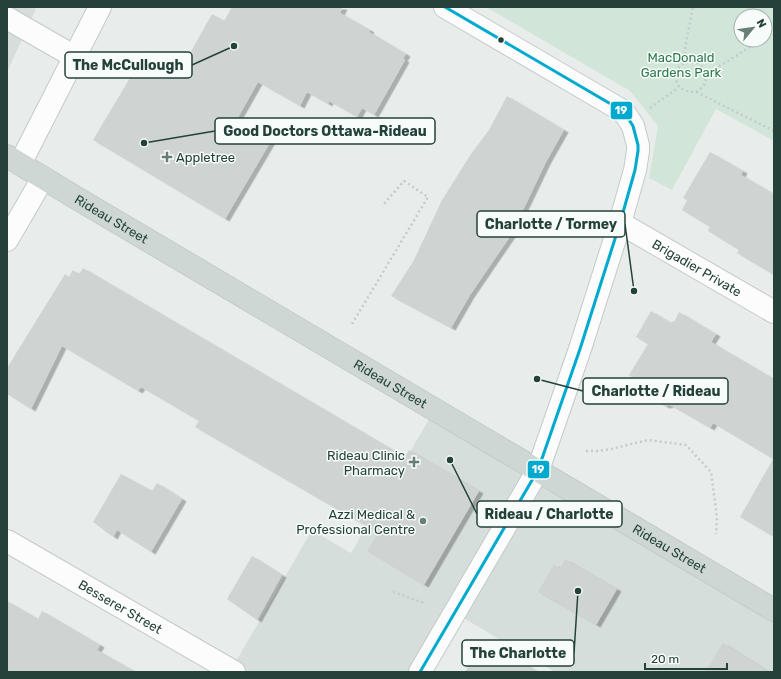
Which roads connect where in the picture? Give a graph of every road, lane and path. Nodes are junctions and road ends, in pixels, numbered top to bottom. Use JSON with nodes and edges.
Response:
{"nodes":[{"id":1,"x":100,"y":7,"type":"edge"},
{"id":2,"x":445,"y":7,"type":"edge"},
{"id":3,"x":693,"y":7,"type":"edge"},
{"id":4,"x":7,"y":18,"type":"edge"},
{"id":5,"x":749,"y":48,"type":"edge"},
{"id":6,"x":75,"y":56,"type":"junction"},
{"id":7,"x":683,"y":64,"type":"junction"},
{"id":8,"x":706,"y":74,"type":"junction"},
{"id":9,"x":680,"y":87,"type":"junction"},
{"id":10,"x":696,"y":92,"type":"junction"},
{"id":11,"x":632,"y":127,"type":"junction"},
{"id":12,"x":774,"y":132,"type":"edge"},
{"id":13,"x":14,"y":160,"type":"edge"},
{"id":14,"x":43,"y":178,"type":"junction"},
{"id":15,"x":382,"y":206,"type":"dead end"},
{"id":16,"x":620,"y":223,"type":"junction"},
{"id":17,"x":7,"y":240,"type":"edge"},
{"id":18,"x":774,"y":312,"type":"edge"},
{"id":19,"x":352,"y":324,"type":"dead end"},
{"id":20,"x":586,"y":451,"type":"dead end"},
{"id":21,"x":538,"y":470,"type":"junction"},
{"id":22,"x":716,"y":534,"type":"dead end"},
{"id":23,"x":7,"y":542,"type":"edge"},
{"id":24,"x":393,"y":592,"type":"dead end"},
{"id":25,"x":424,"y":603,"type":"dead end"},
{"id":26,"x":774,"y":610,"type":"edge"},
{"id":27,"x":234,"y":672,"type":"edge"},
{"id":28,"x":420,"y":672,"type":"edge"}],
"edges":[{"from":1,"to":6,"type":"street"},
{"from":2,"to":11,"type":"street"},
{"from":3,"to":7,"type":"path"},
{"from":4,"to":6,"type":"street"},
{"from":5,"to":8,"type":"path"},
{"from":6,"to":13,"type":"street"},
{"from":7,"to":8,"type":"path"},
{"from":7,"to":9,"type":"path"},
{"from":8,"to":10,"type":"path"},
{"from":9,"to":10,"type":"path"},
{"from":9,"to":11,"type":"path"},
{"from":10,"to":12,"type":"path"},
{"from":11,"to":16,"type":"street"},
{"from":13,"to":14,"type":"main road","name":"Rideau Street"},
{"from":14,"to":17,"type":"street"},
{"from":14,"to":21,"type":"main road","name":"Rideau Street"},
{"from":15,"to":19,"type":"path"},
{"from":16,"to":18,"type":"street","name":"Brigadier Private"},
{"from":16,"to":21,"type":"street"},
{"from":20,"to":22,"type":"path"},
{"from":21,"to":26,"type":"main road","name":"Rideau Street"},
{"from":21,"to":28,"type":"street"},
{"from":23,"to":27,"type":"street","name":"Besserer Street"},
{"from":24,"to":25,"type":"path"}]}
